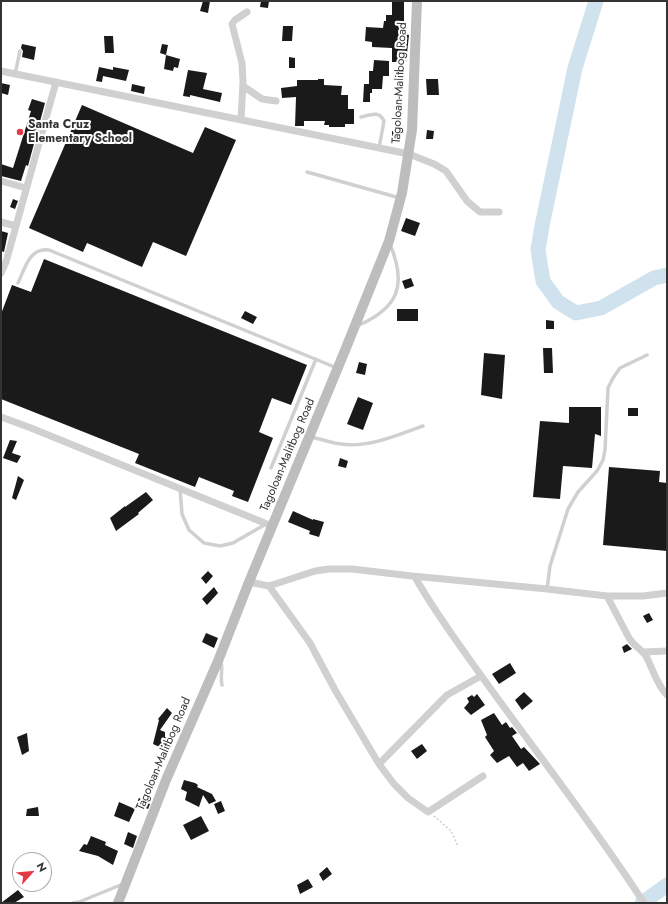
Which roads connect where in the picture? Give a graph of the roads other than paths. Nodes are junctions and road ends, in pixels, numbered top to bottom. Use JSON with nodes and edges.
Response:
{"nodes":[{"id":1,"x":417,"y":1,"type":"edge"},
{"id":2,"x":246,"y":12,"type":"dead end"},
{"id":3,"x":20,"y":51,"type":"dead end"},
{"id":4,"x":1,"y":71,"type":"edge"},
{"id":5,"x":15,"y":74,"type":"junction"},
{"id":6,"x":56,"y":82,"type":"junction"},
{"id":7,"x":243,"y":86,"type":"junction"},
{"id":8,"x":276,"y":101,"type":"dead end"},
{"id":9,"x":361,"y":117,"type":"dead end"},
{"id":10,"x":241,"y":120,"type":"junction"},
{"id":11,"x":379,"y":148,"type":"junction"},
{"id":12,"x":409,"y":154,"type":"junction"},
{"id":13,"x":307,"y":172,"type":"dead end"},
{"id":14,"x":1,"y":181,"type":"edge"},
{"id":15,"x":26,"y":188,"type":"junction"},
{"id":16,"x":401,"y":198,"type":"junction"},
{"id":17,"x":499,"y":212,"type":"dead end"},
{"id":18,"x":1,"y":222,"type":"edge"},
{"id":19,"x":16,"y":226,"type":"junction"},
{"id":20,"x":388,"y":241,"type":"junction"},
{"id":21,"x":1,"y":273,"type":"edge"},
{"id":22,"x":18,"y":283,"type":"dead end"},
{"id":23,"x":355,"y":327,"type":"junction"},
{"id":24,"x":647,"y":354,"type":"dead end"},
{"id":25,"x":316,"y":359,"type":"junction"},
{"id":26,"x":338,"y":368,"type":"junction"},
{"id":27,"x":1,"y":417,"type":"edge"},
{"id":28,"x":423,"y":426,"type":"dead end"},
{"id":29,"x":310,"y":436,"type":"junction"},
{"id":30,"x":271,"y":468,"type":"dead end"},
{"id":31,"x":180,"y":488,"type":"junction"},
{"id":32,"x":269,"y":525,"type":"junction"},
{"id":33,"x":415,"y":577,"type":"junction"},
{"id":34,"x":249,"y":582,"type":"junction"},
{"id":35,"x":269,"y":586,"type":"junction"},
{"id":36,"x":547,"y":589,"type":"junction"},
{"id":37,"x":667,"y":593,"type":"edge"},
{"id":38,"x":607,"y":596,"type":"junction"},
{"id":39,"x":667,"y":651,"type":"edge"},
{"id":40,"x":642,"y":652,"type":"junction"},
{"id":41,"x":218,"y":661,"type":"junction"},
{"id":42,"x":481,"y":676,"type":"junction"},
{"id":43,"x":222,"y":684,"type":"dead end"},
{"id":44,"x":667,"y":695,"type":"edge"},
{"id":45,"x":379,"y":764,"type":"junction"},
{"id":46,"x":483,"y":776,"type":"dead end"},
{"id":47,"x":126,"y":883,"type":"junction"},
{"id":48,"x":73,"y":903,"type":"edge"},
{"id":49,"x":118,"y":903,"type":"edge"},
{"id":50,"x":644,"y":903,"type":"edge"}],
"edges":[{"from":1,"to":12,"type":"main road","name":"Tagoloan-Malitbog Road"},
{"from":2,"to":7,"type":"street"},
{"from":3,"to":5,"type":"lane"},
{"from":4,"to":5,"type":"street"},
{"from":5,"to":6,"type":"street"},
{"from":6,"to":10,"type":"street"},
{"from":6,"to":15,"type":"street"},
{"from":7,"to":8,"type":"street"},
{"from":7,"to":10,"type":"street"},
{"from":9,"to":11,"type":"lane"},
{"from":10,"to":11,"type":"street"},
{"from":11,"to":12,"type":"street"},
{"from":12,"to":16,"type":"main road","name":"Tagoloan-Malitbog Road"},
{"from":12,"to":17,"type":"street"},
{"from":13,"to":16,"type":"lane"},
{"from":14,"to":15,"type":"street"},
{"from":15,"to":19,"type":"street"},
{"from":16,"to":20,"type":"main road","name":"Tagoloan-Malitbog Road"},
{"from":18,"to":19,"type":"street"},
{"from":19,"to":21,"type":"street"},
{"from":20,"to":23,"type":"main road","name":"Tagoloan-Malitbog Road"},
{"from":20,"to":23,"type":"lane"},
{"from":22,"to":25,"type":"lane"},
{"from":23,"to":26,"type":"main road","name":"Tagoloan-Malitbog Road"},
{"from":24,"to":36,"type":"lane"},
{"from":25,"to":26,"type":"lane"},
{"from":25,"to":30,"type":"lane"},
{"from":26,"to":29,"type":"main road","name":"Tagoloan-Malitbog Road"},
{"from":27,"to":31,"type":"street"},
{"from":28,"to":29,"type":"lane"},
{"from":29,"to":32,"type":"main road","name":"Tagoloan-Malitbog Road"},
{"from":31,"to":32,"type":"street"},
{"from":31,"to":32,"type":"lane"},
{"from":32,"to":34,"type":"main road","name":"Tagoloan-Malitbog Road"},
{"from":33,"to":35,"type":"street"},
{"from":33,"to":36,"type":"street"},
{"from":33,"to":42,"type":"street"},
{"from":34,"to":35,"type":"street"},
{"from":34,"to":41,"type":"main road","name":"Tagoloan-Malitbog Road"},
{"from":35,"to":45,"type":"street"},
{"from":36,"to":38,"type":"street"},
{"from":37,"to":38,"type":"street"},
{"from":38,"to":40,"type":"street"},
{"from":39,"to":40,"type":"street"},
{"from":40,"to":44,"type":"street"},
{"from":41,"to":43,"type":"lane"},
{"from":41,"to":47,"type":"main road","name":"Tagoloan-Malitbog Road"},
{"from":42,"to":45,"type":"street"},
{"from":42,"to":50,"type":"street"},
{"from":45,"to":46,"type":"street"},
{"from":47,"to":48,"type":"lane"},
{"from":47,"to":49,"type":"main road","name":"Tagoloan-Malitbog Road"}]}
